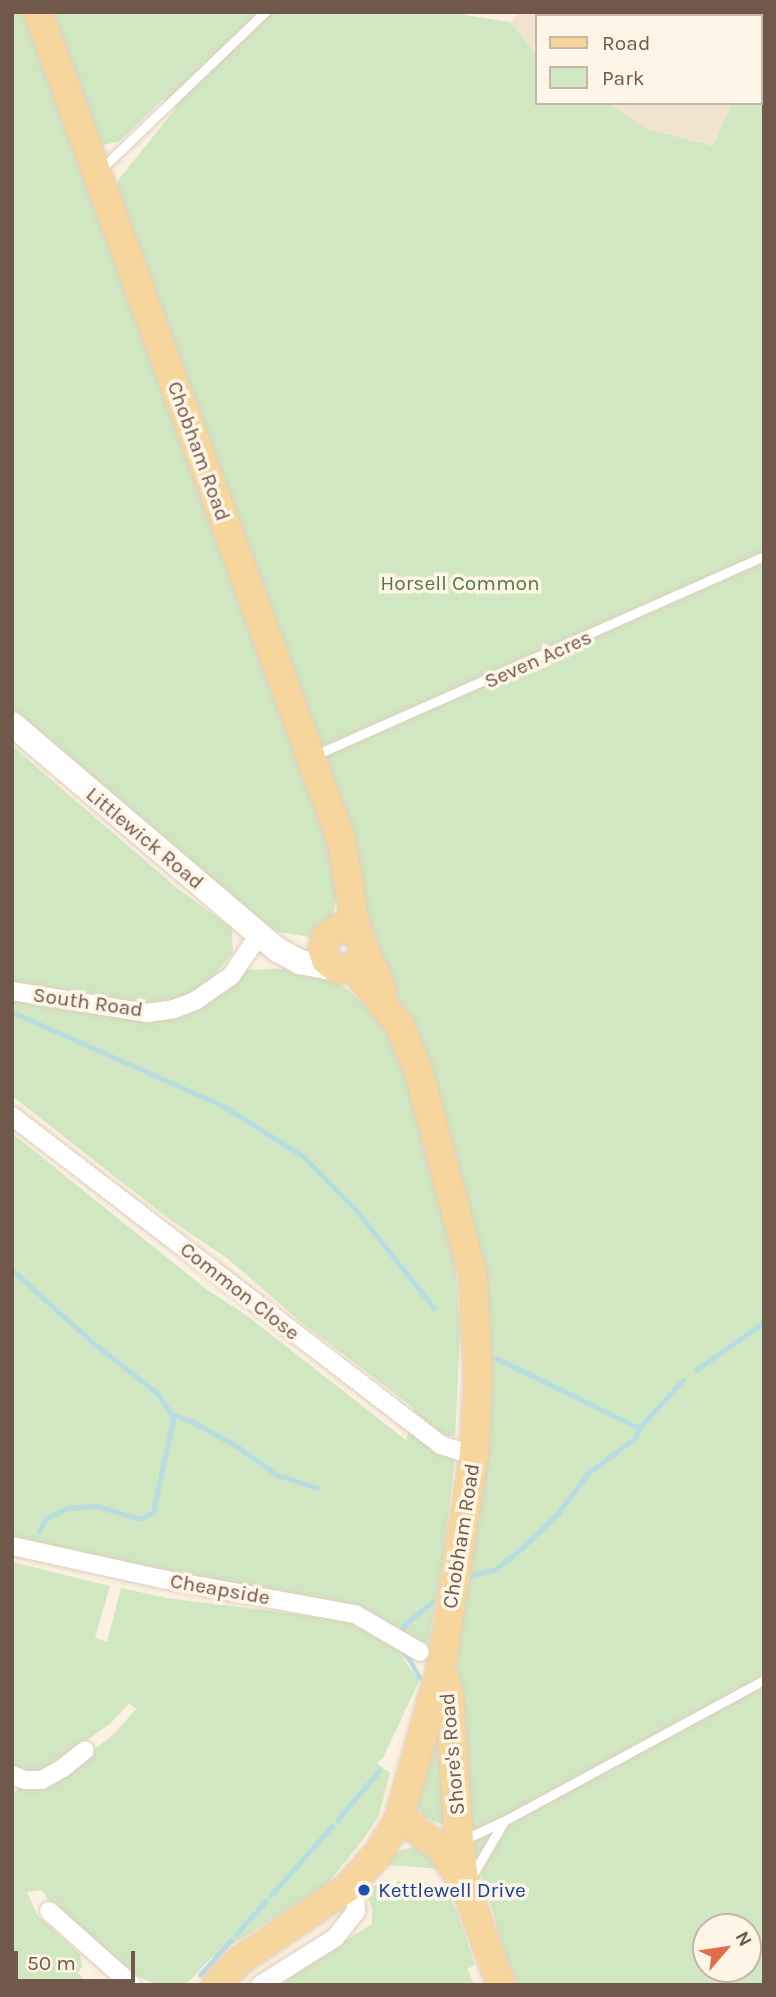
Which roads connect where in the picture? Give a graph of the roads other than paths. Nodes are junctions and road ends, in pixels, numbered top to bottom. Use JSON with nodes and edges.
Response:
{"nodes":[{"id":1,"x":38,"y":12,"type":"edge"},
{"id":2,"x":265,"y":12,"type":"edge"},
{"id":3,"x":97,"y":173,"type":"junction"},
{"id":4,"x":764,"y":556,"type":"edge"},
{"id":5,"x":12,"y":724,"type":"edge"},
{"id":6,"x":310,"y":757,"type":"junction"},
{"id":7,"x":269,"y":943,"type":"junction"},
{"id":8,"x":345,"y":949,"type":"junction"},
{"id":9,"x":12,"y":990,"type":"edge"},
{"id":10,"x":12,"y":1115,"type":"edge"},
{"id":11,"x":474,"y":1456,"type":"junction"},
{"id":12,"x":12,"y":1546,"type":"edge"},
{"id":13,"x":431,"y":1660,"type":"junction"},
{"id":14,"x":764,"y":1680,"type":"edge"},
{"id":15,"x":85,"y":1749,"type":"dead end"},
{"id":16,"x":12,"y":1775,"type":"edge"},
{"id":17,"x":403,"y":1821,"type":"junction"},
{"id":18,"x":504,"y":1821,"type":"junction"},
{"id":19,"x":459,"y":1842,"type":"junction"},
{"id":20,"x":465,"y":1886,"type":"junction"},
{"id":21,"x":347,"y":1888,"type":"junction"},
{"id":22,"x":49,"y":1911,"type":"dead end"},
{"id":23,"x":132,"y":1985,"type":"edge"},
{"id":24,"x":216,"y":1985,"type":"edge"},
{"id":25,"x":260,"y":1985,"type":"edge"},
{"id":26,"x":500,"y":1985,"type":"edge"}],
"edges":[{"from":1,"to":3,"type":"main road","name":"Chobham Road"},
{"from":2,"to":3,"type":"lane"},
{"from":3,"to":6,"type":"main road","name":"Chobham Road"},
{"from":4,"to":6,"type":"lane","name":"Seven Acres"},
{"from":5,"to":7,"type":"street","name":"Littlewick Road"},
{"from":6,"to":8,"type":"main road","name":"Chobham Road"},
{"from":7,"to":8,"type":"street","name":"Littlewick Road"},
{"from":7,"to":9,"type":"street","name":"South Road"},
{"from":8,"to":11,"type":"main road","name":"Chobham Road"},
{"from":10,"to":11,"type":"street","name":"Common Close"},
{"from":11,"to":13,"type":"main road","name":"Chobham Road"},
{"from":12,"to":13,"type":"street","name":"Cheapside"},
{"from":13,"to":17,"type":"main road","name":"Chobham Road"},
{"from":13,"to":19,"type":"main road","name":"Shore's Road"},
{"from":14,"to":18,"type":"lane"},
{"from":15,"to":16,"type":"street"},
{"from":17,"to":19,"type":"main road","name":"Shore's Road"},
{"from":17,"to":20,"type":"main road","name":"Shore's Road"},
{"from":17,"to":21,"type":"main road","name":"Chobham Road"},
{"from":18,"to":19,"type":"lane"},
{"from":18,"to":20,"type":"lane"},
{"from":19,"to":20,"type":"main road","name":"Shore's Road"},
{"from":20,"to":26,"type":"main road","name":"Shore's Road"},
{"from":21,"to":24,"type":"main road","name":"Chobham Road"},
{"from":21,"to":25,"type":"street"},
{"from":22,"to":23,"type":"street"}]}
